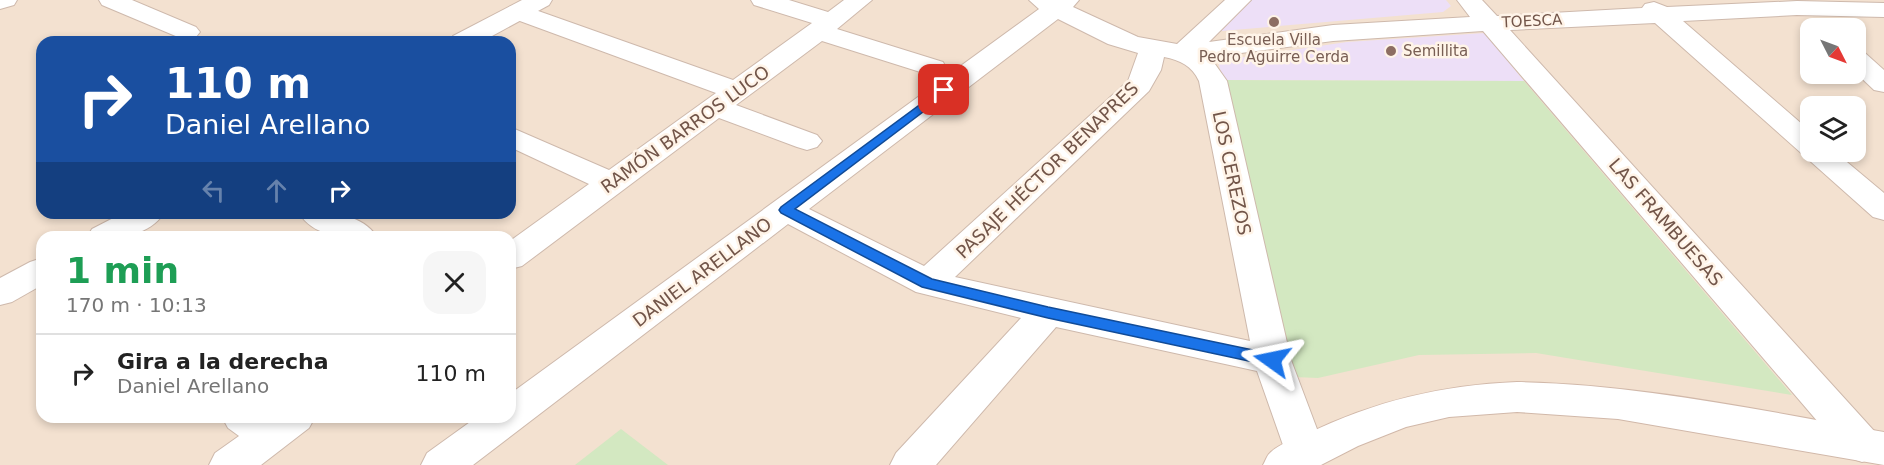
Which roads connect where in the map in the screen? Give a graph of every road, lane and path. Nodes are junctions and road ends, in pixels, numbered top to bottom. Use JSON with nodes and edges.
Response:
{"nodes":[{"id":1,"x":5,"y":0,"type":"edge"},
{"id":2,"x":111,"y":0,"type":"edge"},
{"id":3,"x":763,"y":0,"type":"edge"},
{"id":4,"x":860,"y":0,"type":"edge"},
{"id":5,"x":1239,"y":0,"type":"edge"},
{"id":6,"x":0,"y":2,"type":"edge"},
{"id":7,"x":1054,"y":3,"type":"edge"},
{"id":8,"x":1794,"y":4,"type":"edge"},
{"id":9,"x":529,"y":6,"type":"edge"},
{"id":10,"x":1653,"y":8,"type":"edge"},
{"id":11,"x":1884,"y":10,"type":"edge"},
{"id":12,"x":1480,"y":12,"type":"edge"},
{"id":13,"x":1809,"y":18,"type":"edge"},
{"id":14,"x":824,"y":26,"type":"junction"},
{"id":15,"x":187,"y":32,"type":"dead end"},
{"id":16,"x":473,"y":36,"type":"edge"},
{"id":17,"x":1167,"y":51,"type":"junction"},
{"id":18,"x":933,"y":68,"type":"dead end"},
{"id":19,"x":1866,"y":68,"type":"edge"},
{"id":20,"x":1884,"y":84,"type":"edge"},
{"id":21,"x":726,"y":99,"type":"junction"},
{"id":22,"x":1800,"y":137,"type":"edge"},
{"id":23,"x":516,"y":139,"type":"edge"},
{"id":24,"x":807,"y":141,"type":"dead end"},
{"id":25,"x":1830,"y":162,"type":"edge"},
{"id":26,"x":612,"y":183,"type":"junction"},
{"id":27,"x":1878,"y":200,"type":"edge"},
{"id":28,"x":786,"y":210,"type":"junction"},
{"id":29,"x":137,"y":219,"type":"edge"},
{"id":30,"x":326,"y":219,"type":"edge"},
{"id":31,"x":115,"y":231,"type":"edge"},
{"id":32,"x":349,"y":231,"type":"edge"},
{"id":33,"x":516,"y":254,"type":"edge"},
{"id":34,"x":36,"y":278,"type":"edge"},
{"id":35,"x":928,"y":283,"type":"junction"},
{"id":36,"x":0,"y":293,"type":"edge"},
{"id":37,"x":1048,"y":312,"type":"junction"},
{"id":38,"x":1272,"y":360,"type":"junction"},
{"id":39,"x":516,"y":410,"type":"edge"},
{"id":40,"x":269,"y":423,"type":"edge"},
{"id":41,"x":499,"y":423,"type":"edge"},
{"id":42,"x":1873,"y":447,"type":"edge"},
{"id":43,"x":1294,"y":459,"type":"edge"},
{"id":44,"x":230,"y":465,"type":"edge"},
{"id":45,"x":442,"y":465,"type":"edge"},
{"id":46,"x":911,"y":465,"type":"edge"}],
"edges":[{"from":1,"to":6,"type":"street"},
{"from":2,"to":15,"type":"street"},
{"from":3,"to":14,"type":"street"},
{"from":4,"to":14,"type":"street","name":"RAMÓN BARROS LUCO"},
{"from":5,"to":17,"type":"street","name":"PASAJE HÉCTOR BENAPRES"},
{"from":7,"to":17,"type":"street","name":"LOS CEREZOS"},
{"from":7,"to":28,"type":"street","name":"DANIEL ARELLANO"},
{"from":8,"to":10,"type":"street","name":"TOESCA"},
{"from":8,"to":11,"type":"street","name":"TOESCA"},
{"from":8,"to":13,"type":"street"},
{"from":9,"to":16,"type":"street"},
{"from":9,"to":21,"type":"street"},
{"from":10,"to":12,"type":"street","name":"TOESCA"},
{"from":10,"to":22,"type":"street"},
{"from":12,"to":17,"type":"street","name":"TOESCA"},
{"from":12,"to":42,"type":"street","name":"LAS FRAMBUESAS"},
{"from":14,"to":18,"type":"street"},
{"from":14,"to":21,"type":"street","name":"RAMÓN BARROS LUCO"},
{"from":17,"to":35,"type":"street","name":"PASAJE HÉCTOR BENAPRES"},
{"from":17,"to":38,"type":"street","name":"LOS CEREZOS"},
{"from":19,"to":20,"type":"street"},
{"from":21,"to":24,"type":"street"},
{"from":21,"to":26,"type":"street","name":"RAMÓN BARROS LUCO"},
{"from":23,"to":26,"type":"street"},
{"from":25,"to":27,"type":"street"},
{"from":26,"to":33,"type":"street","name":"RAMÓN BARROS LUCO"},
{"from":28,"to":35,"type":"street"},
{"from":28,"to":39,"type":"street","name":"DANIEL ARELLANO"},
{"from":29,"to":31,"type":"street"},
{"from":30,"to":32,"type":"street"},
{"from":34,"to":36,"type":"street"},
{"from":35,"to":37,"type":"street"},
{"from":37,"to":38,"type":"street"},
{"from":37,"to":46,"type":"street"},
{"from":38,"to":43,"type":"street","name":"LOS CEREZOS"},
{"from":40,"to":44,"type":"street"},
{"from":41,"to":45,"type":"street","name":"DANIEL ARELLANO"},
{"from":42,"to":43,"type":"street"}]}
